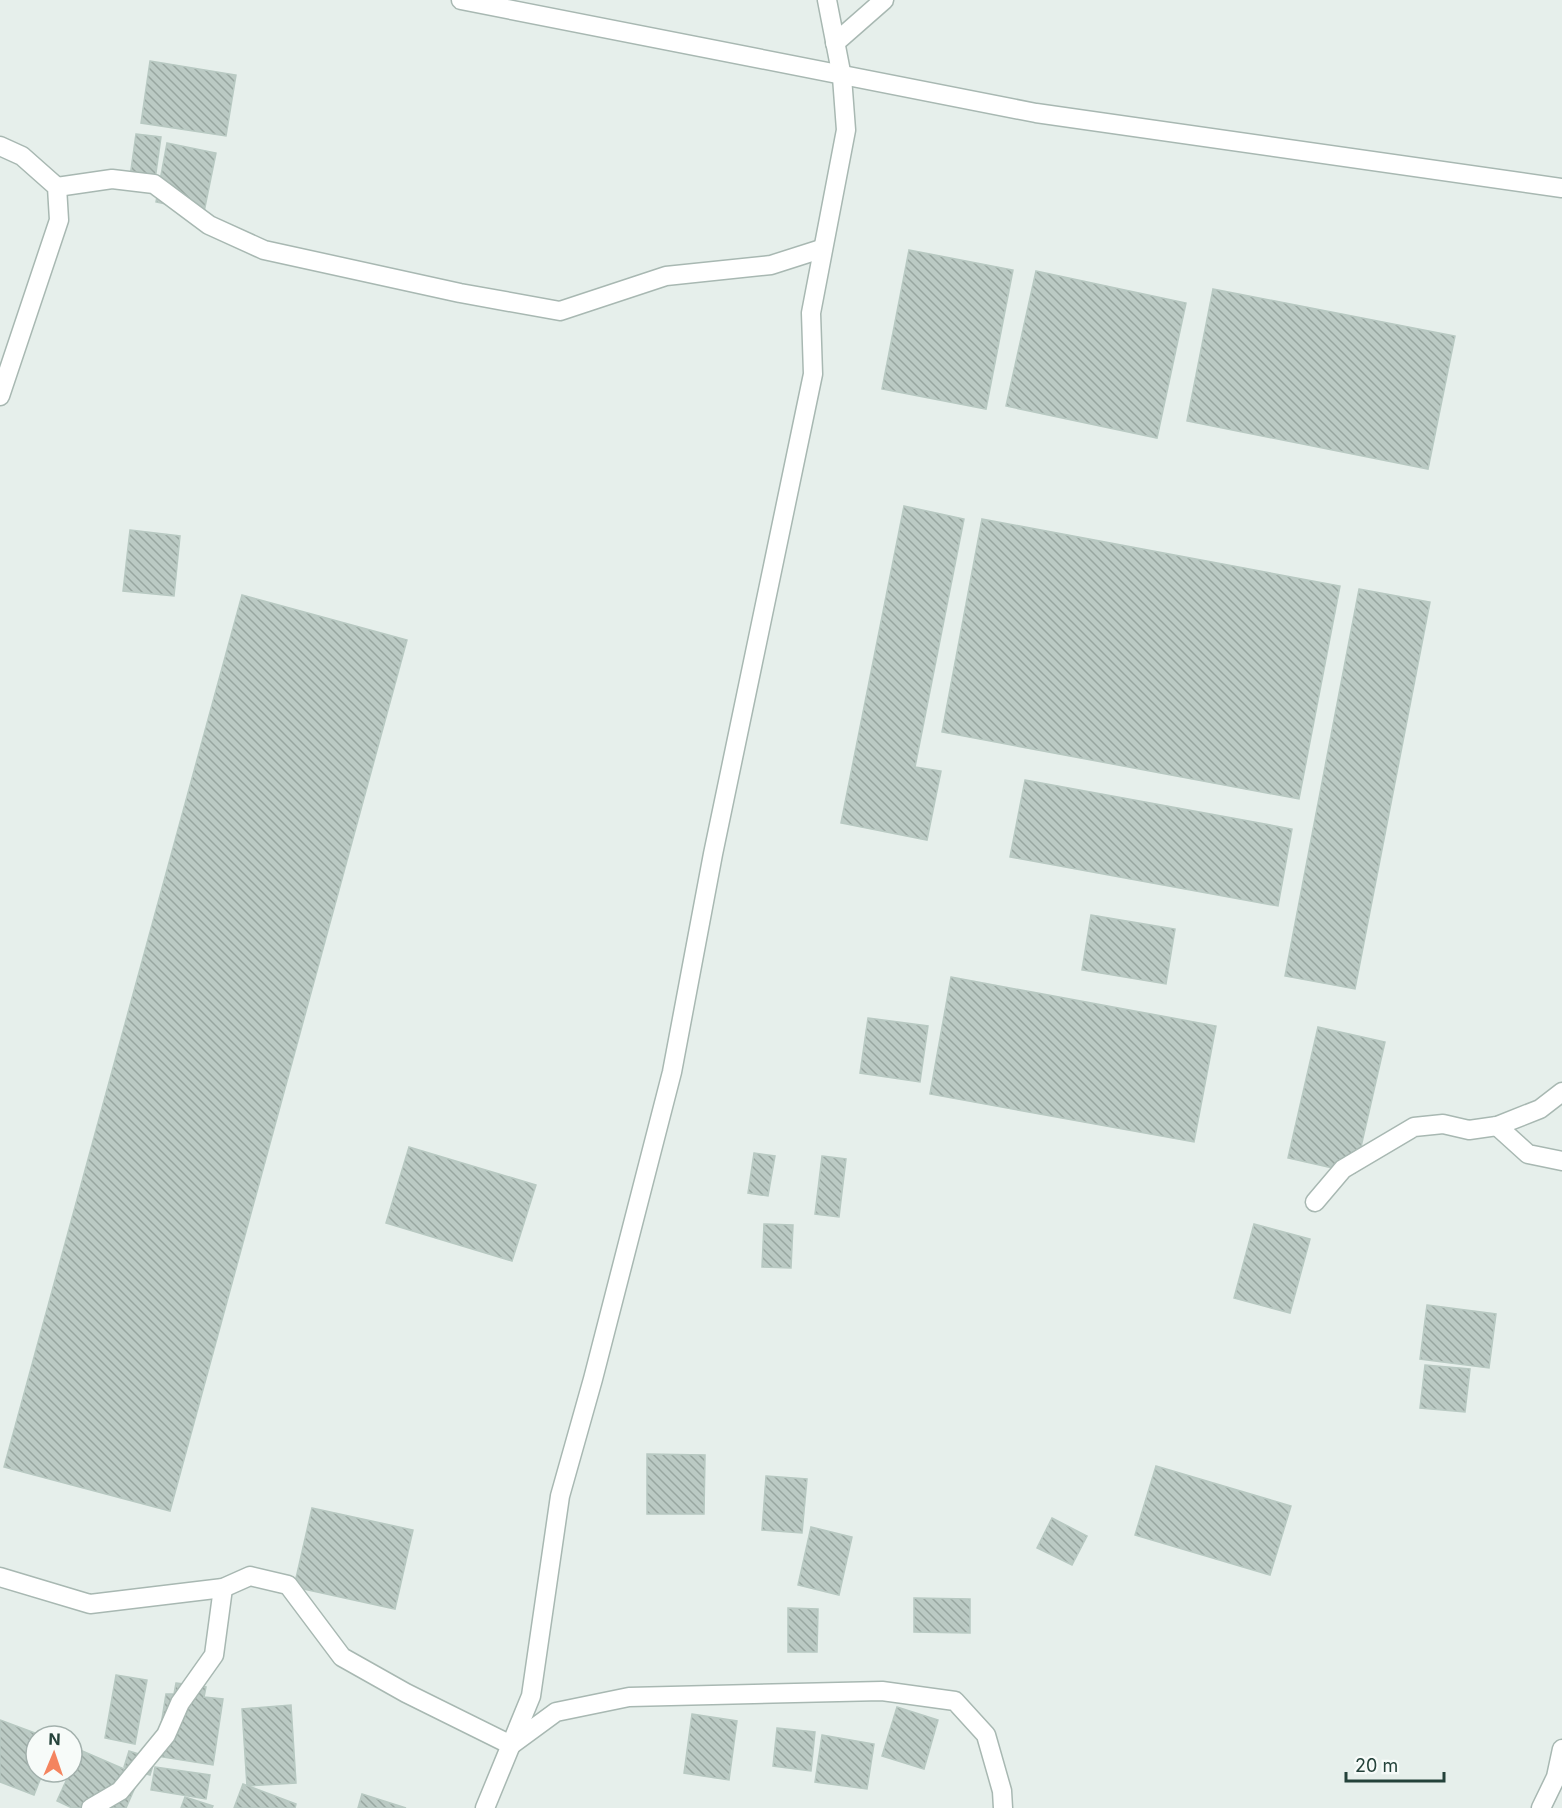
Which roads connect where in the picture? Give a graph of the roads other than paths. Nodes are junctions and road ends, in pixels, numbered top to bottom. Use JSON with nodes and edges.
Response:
{"nodes":[{"id":1,"x":461,"y":0,"type":"edge"},
{"id":2,"x":827,"y":0,"type":"edge"},
{"id":3,"x":884,"y":0,"type":"edge"},
{"id":4,"x":835,"y":43,"type":"junction"},
{"id":5,"x":842,"y":77,"type":"junction"},
{"id":6,"x":0,"y":146,"type":"edge"},
{"id":7,"x":57,"y":187,"type":"junction"},
{"id":8,"x":1562,"y":188,"type":"edge"},
{"id":9,"x":822,"y":249,"type":"junction"},
{"id":10,"x":0,"y":396,"type":"edge"},
{"id":11,"x":1562,"y":1092,"type":"edge"},
{"id":12,"x":1497,"y":1126,"type":"junction"},
{"id":13,"x":1562,"y":1161,"type":"edge"},
{"id":14,"x":1315,"y":1202,"type":"dead end"},
{"id":15,"x":0,"y":1577,"type":"edge"},
{"id":16,"x":223,"y":1588,"type":"junction"},
{"id":17,"x":511,"y":1745,"type":"junction"},
{"id":18,"x":1562,"y":1749,"type":"edge"},
{"id":19,"x":91,"y":1808,"type":"edge"},
{"id":20,"x":485,"y":1808,"type":"edge"},
{"id":21,"x":1003,"y":1808,"type":"edge"},
{"id":22,"x":1541,"y":1808,"type":"edge"}],
"edges":[{"from":1,"to":5,"type":"street"},
{"from":2,"to":4,"type":"street"},
{"from":3,"to":4,"type":"street"},
{"from":4,"to":5,"type":"street"},
{"from":5,"to":8,"type":"street"},
{"from":5,"to":9,"type":"street"},
{"from":6,"to":7,"type":"street"},
{"from":7,"to":9,"type":"street"},
{"from":7,"to":10,"type":"street"},
{"from":9,"to":17,"type":"street"},
{"from":11,"to":12,"type":"street"},
{"from":12,"to":13,"type":"street"},
{"from":12,"to":14,"type":"street"},
{"from":15,"to":16,"type":"street"},
{"from":16,"to":17,"type":"street"},
{"from":16,"to":19,"type":"street"},
{"from":17,"to":20,"type":"street"},
{"from":17,"to":21,"type":"street"},
{"from":18,"to":22,"type":"street"}]}
